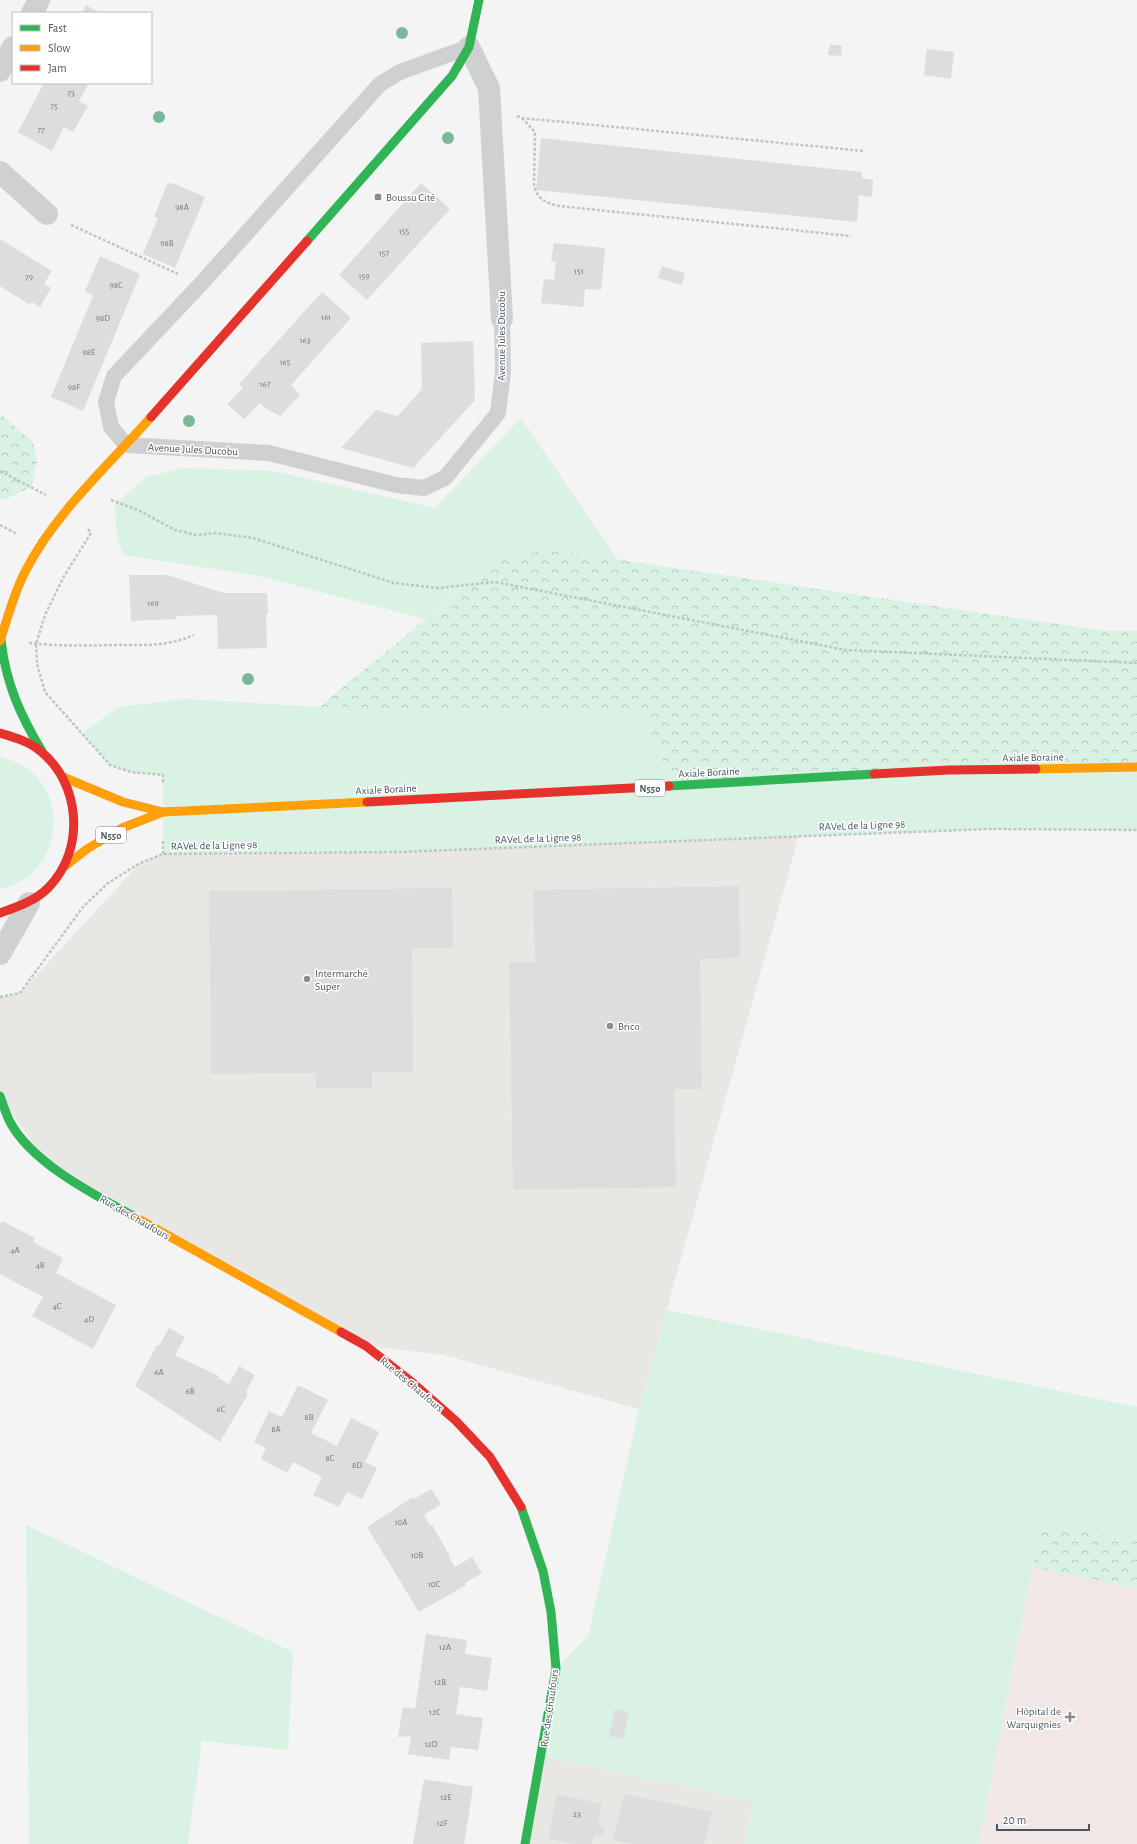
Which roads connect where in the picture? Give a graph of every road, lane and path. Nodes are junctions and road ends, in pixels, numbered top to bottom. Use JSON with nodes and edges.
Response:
{"nodes":[{"id":1,"x":39,"y":0,"type":"edge"},
{"id":2,"x":479,"y":0,"type":"edge"},
{"id":3,"x":33,"y":12,"type":"edge"},
{"id":4,"x":469,"y":47,"type":"junction"},
{"id":5,"x":12,"y":49,"type":"edge"},
{"id":6,"x":0,"y":70,"type":"edge"},
{"id":7,"x":489,"y":88,"type":"junction"},
{"id":8,"x":522,"y":118,"type":"junction"},
{"id":9,"x":864,"y":151,"type":"dead end"},
{"id":10,"x":0,"y":172,"type":"edge"},
{"id":11,"x":47,"y":214,"type":"joint"},
{"id":12,"x":851,"y":236,"type":"dead end"},
{"id":13,"x":200,"y":285,"type":"junction"},
{"id":14,"x":502,"y":320,"type":"joint"},
{"id":15,"x":126,"y":445,"type":"junction"},
{"id":16,"x":0,"y":472,"type":"edge"},
{"id":17,"x":88,"y":487,"type":"junction"},
{"id":18,"x":70,"y":507,"type":"junction"},
{"id":19,"x":194,"y":635,"type":"dead end"},
{"id":20,"x":0,"y":641,"type":"edge"},
{"id":21,"x":36,"y":644,"type":"junction"},
{"id":22,"x":1137,"y":663,"type":"edge"},
{"id":23,"x":0,"y":733,"type":"edge"},
{"id":24,"x":43,"y":753,"type":"junction"},
{"id":25,"x":1137,"y":767,"type":"edge"},
{"id":26,"x":63,"y":777,"type":"junction"},
{"id":27,"x":163,"y":812,"type":"junction"},
{"id":28,"x":1137,"y":830,"type":"edge"},
{"id":29,"x":64,"y":866,"type":"junction"},
{"id":30,"x":28,"y":903,"type":"junction"},
{"id":31,"x":0,"y":913,"type":"edge"},
{"id":32,"x":0,"y":954,"type":"edge"},
{"id":33,"x":0,"y":997,"type":"edge"},
{"id":34,"x":0,"y":1096,"type":"edge"},
{"id":35,"x":525,"y":1844,"type":"edge"}],
"edges":[{"from":1,"to":3,"type":"street"},
{"from":2,"to":4,"type":"street","name":"Avenue Jules Ducobu"},
{"from":4,"to":7,"type":"street","name":"Avenue Jules Ducobu"},
{"from":4,"to":13,"type":"lane"},
{"from":4,"to":15,"type":"street","name":"Avenue Jules Ducobu"},
{"from":5,"to":6,"type":"street"},
{"from":7,"to":8,"type":"path"},
{"from":7,"to":14,"type":"street","name":"Avenue Jules Ducobu"},
{"from":8,"to":9,"type":"path"},
{"from":8,"to":12,"type":"path"},
{"from":10,"to":11,"type":"street"},
{"from":11,"to":13,"type":"path"},
{"from":13,"to":15,"type":"lane"},
{"from":14,"to":15,"type":"lane","name":"Avenue Jules Ducobu"},
{"from":15,"to":17,"type":"street","name":"Avenue Jules Ducobu"},
{"from":16,"to":18,"type":"path"},
{"from":17,"to":18,"type":"street","name":"Avenue Jules Ducobu"},
{"from":17,"to":22,"type":"path"},
{"from":18,"to":20,"type":"street","name":"Avenue Jules Ducobu"},
{"from":18,"to":21,"type":"path"},
{"from":19,"to":21,"type":"path"},
{"from":20,"to":21,"type":"path"},
{"from":20,"to":24,"type":"street","name":"Avenue Jules Ducobu"},
{"from":21,"to":27,"type":"path"},
{"from":23,"to":24,"type":"street"},
{"from":24,"to":26,"type":"street"},
{"from":25,"to":27,"type":"street","name":"Axiale Boraine","number":"N550"},
{"from":26,"to":27,"type":"street","name":"Axiale Boraine","number":"N550"},
{"from":26,"to":29,"type":"street"},
{"from":27,"to":29,"type":"street","name":"Axiale Boraine","number":"N550"},
{"from":28,"to":33,"type":"path","name":"RAVeL de la Ligne 98"},
{"from":29,"to":30,"type":"street"},
{"from":30,"to":31,"type":"street"},
{"from":30,"to":32,"type":"street"},
{"from":34,"to":35,"type":"street","name":"Rue des Chaufours"}]}
